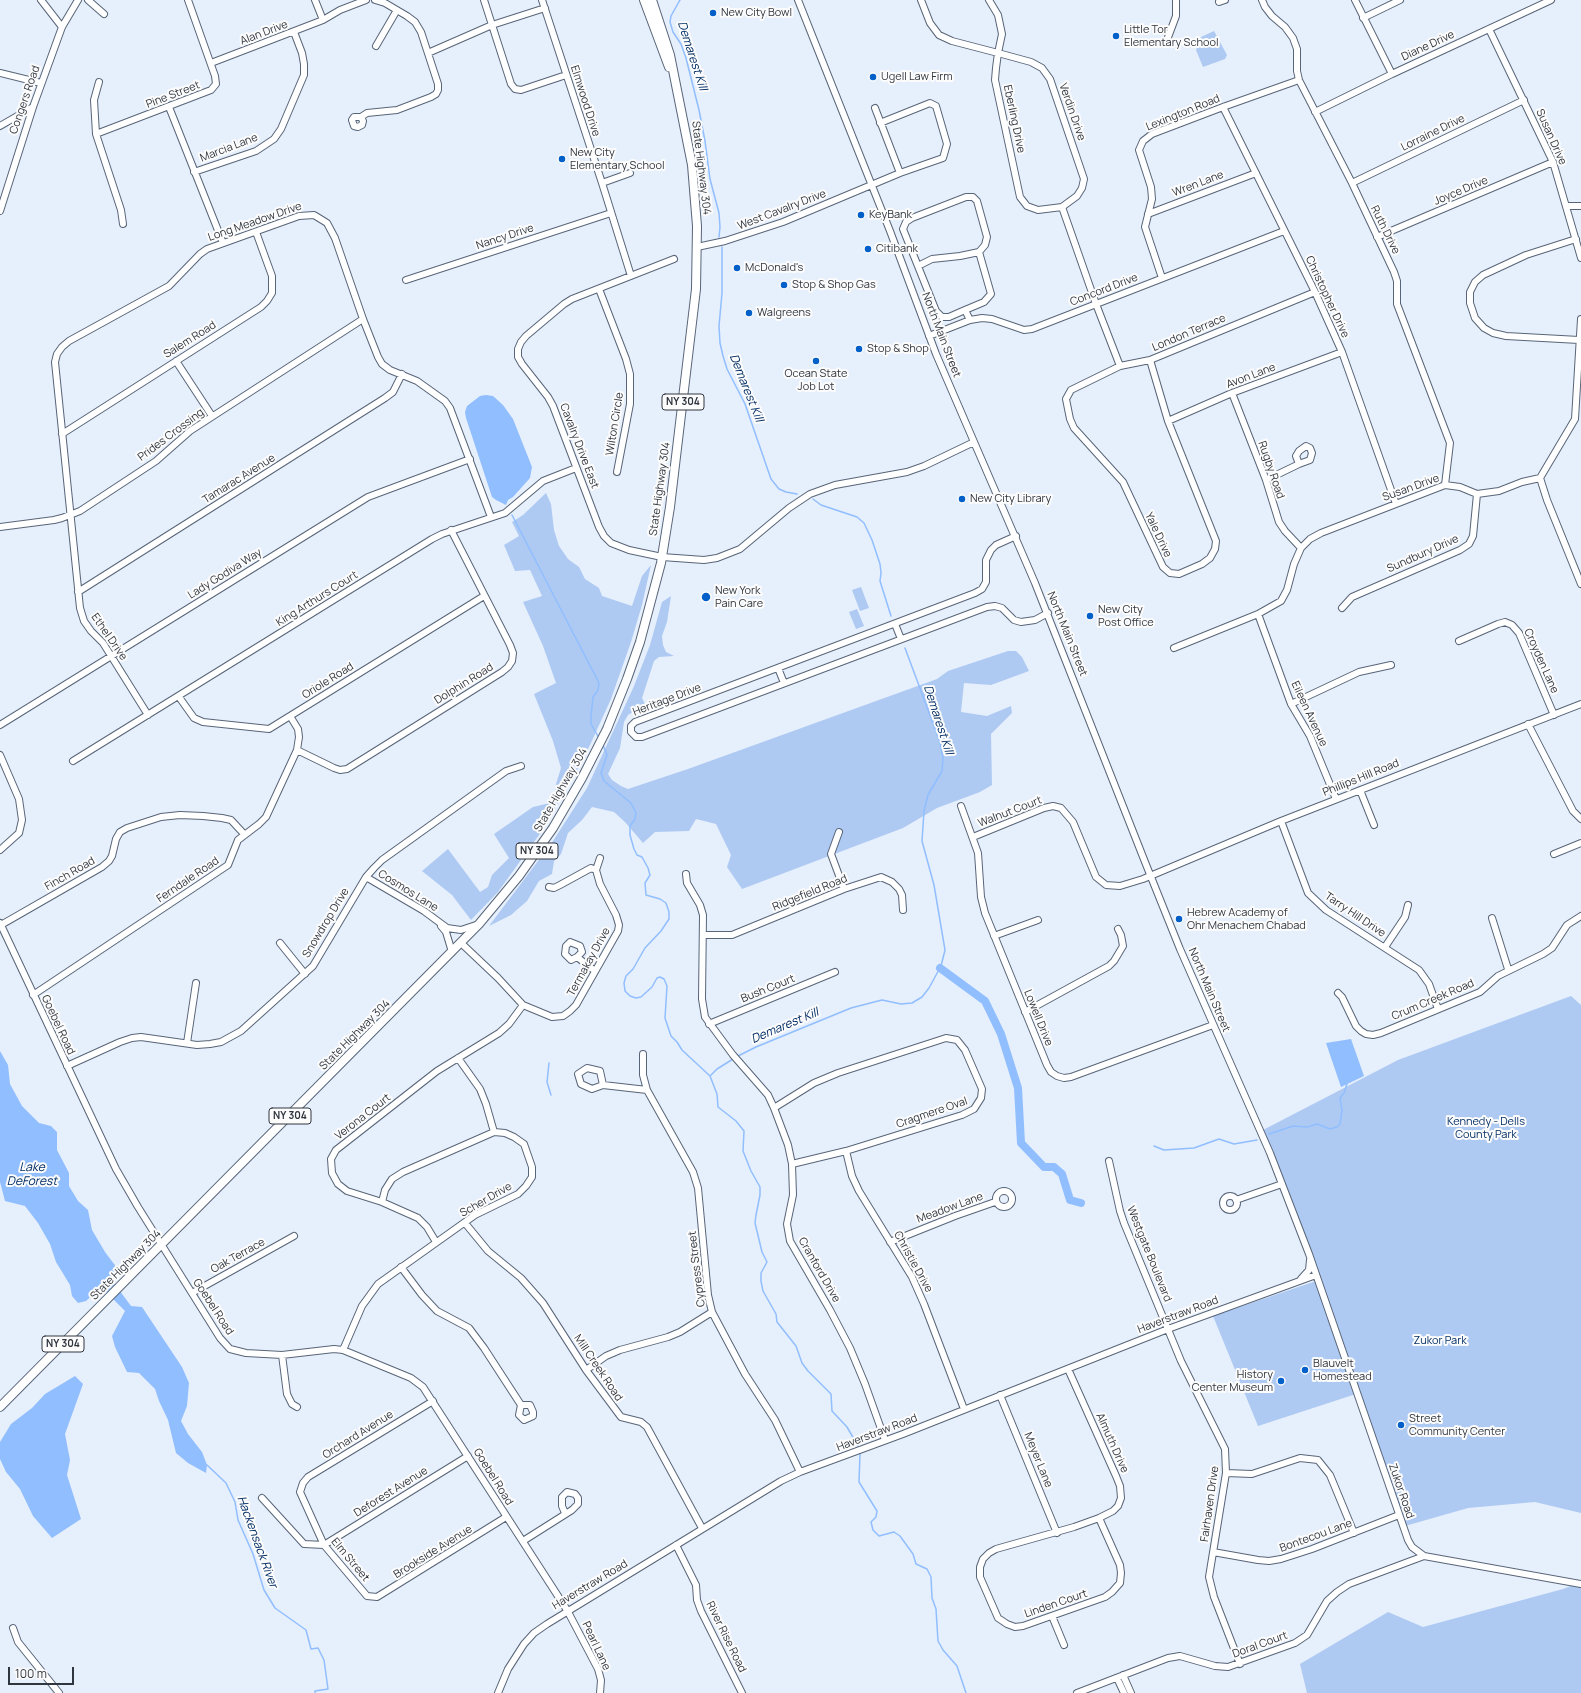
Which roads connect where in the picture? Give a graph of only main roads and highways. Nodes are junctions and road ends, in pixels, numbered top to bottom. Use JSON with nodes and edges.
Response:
{"nodes":[{"id":1,"x":644,"y":0,"type":"edge"},
{"id":2,"x":652,"y":0,"type":"edge"},
{"id":3,"x":674,"y":76,"type":"junction"},
{"id":4,"x":0,"y":1408,"type":"edge"}],
"edges":[{"from":1,"to":3,"type":"main road","name":"State Highway 304","number":"NY 304"},
{"from":2,"to":3,"type":"main road","name":"State Highway 304","number":"NY 304"},
{"from":3,"to":4,"type":"main road","name":"State Highway 304","number":"NY 304"}]}
